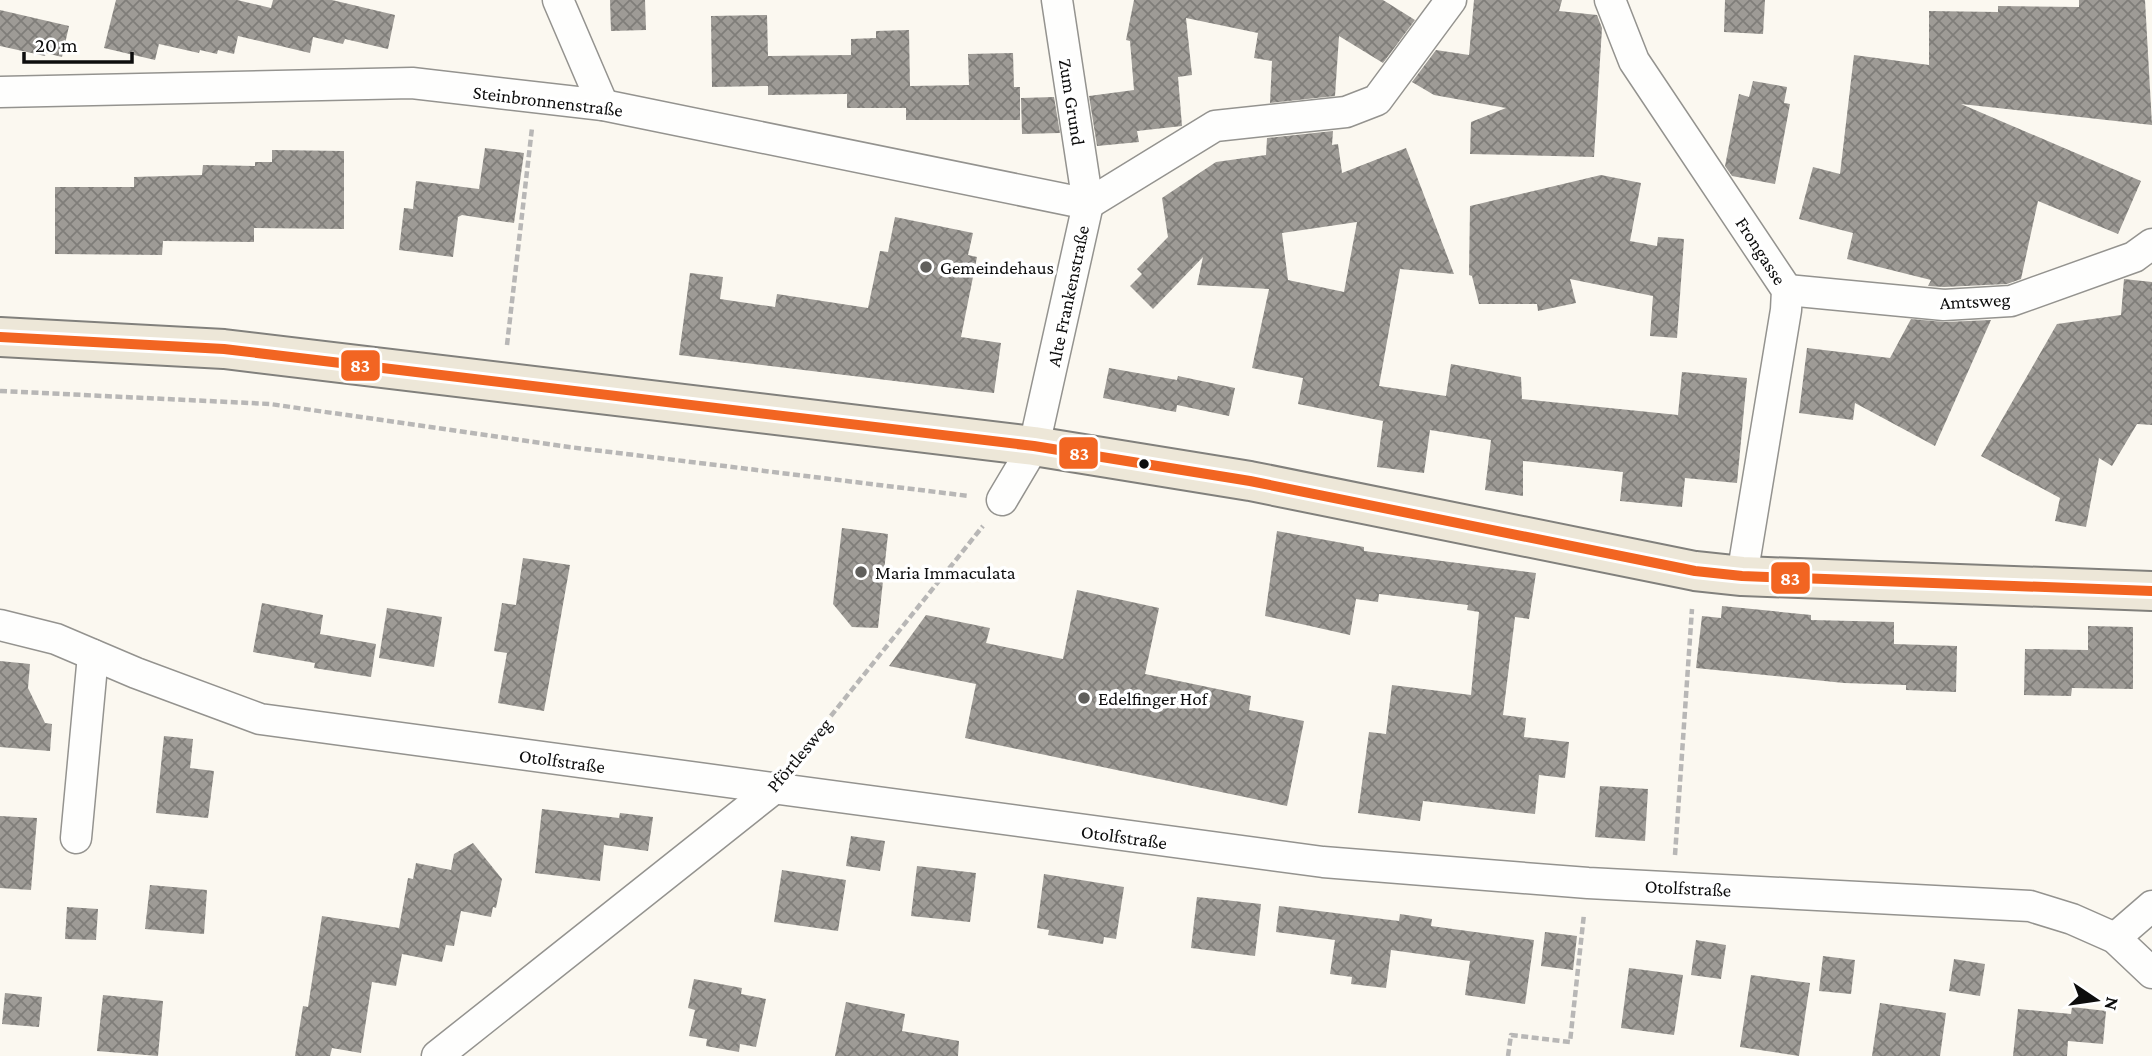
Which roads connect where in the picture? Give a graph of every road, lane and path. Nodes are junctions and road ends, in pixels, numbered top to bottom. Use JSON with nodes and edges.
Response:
{"nodes":[{"id":1,"x":558,"y":0,"type":"edge"},
{"id":2,"x":1057,"y":0,"type":"edge"},
{"id":3,"x":1451,"y":0,"type":"edge"},
{"id":4,"x":1610,"y":0,"type":"edge"},
{"id":5,"x":0,"y":92,"type":"edge"},
{"id":6,"x":535,"y":99,"type":"junction"},
{"id":7,"x":603,"y":105,"type":"junction"},
{"id":8,"x":1088,"y":204,"type":"junction"},
{"id":9,"x":2152,"y":244,"type":"edge"},
{"id":10,"x":1787,"y":290,"type":"junction"},
{"id":11,"x":0,"y":337,"type":"edge"},
{"id":12,"x":503,"y":381,"type":"junction"},
{"id":13,"x":0,"y":391,"type":"edge"},
{"id":14,"x":1034,"y":446,"type":"junction"},
{"id":15,"x":1002,"y":500,"type":"junction"},
{"id":16,"x":1695,"y":571,"type":"junction"},
{"id":17,"x":1742,"y":576,"type":"junction"},
{"id":18,"x":2152,"y":591,"type":"edge"},
{"id":19,"x":0,"y":625,"type":"edge"},
{"id":20,"x":93,"y":655,"type":"junction"},
{"id":21,"x":772,"y":790,"type":"junction"},
{"id":22,"x":76,"y":838,"type":"dead end"},
{"id":23,"x":1588,"y":883,"type":"junction"},
{"id":24,"x":1672,"y":888,"type":"junction"},
{"id":25,"x":2152,"y":905,"type":"edge"},
{"id":26,"x":2115,"y":938,"type":"junction"},
{"id":27,"x":2152,"y":974,"type":"edge"},
{"id":28,"x":437,"y":1056,"type":"edge"},
{"id":29,"x":1508,"y":1056,"type":"edge"}],
"edges":[{"from":1,"to":7,"type":"street"},
{"from":2,"to":8,"type":"street","name":"Zum Grund"},
{"from":3,"to":8,"type":"street","name":"Alte Frankenstraße"},
{"from":4,"to":10,"type":"street","name":"Frongasse"},
{"from":5,"to":6,"type":"street","name":"Steinbronnenstraße"},
{"from":6,"to":7,"type":"street","name":"Steinbronnenstraße"},
{"from":6,"to":12,"type":"path"},
{"from":7,"to":8,"type":"street","name":"Steinbronnenstraße"},
{"from":8,"to":14,"type":"street","name":"Alte Frankenstraße"},
{"from":9,"to":10,"type":"street","name":"Amtsweg"},
{"from":10,"to":17,"type":"street","name":"Frongasse"},
{"from":11,"to":12,"type":"main road"},
{"from":12,"to":14,"type":"main road"},
{"from":13,"to":15,"type":"path"},
{"from":14,"to":15,"type":"street"},
{"from":14,"to":16,"type":"main road"},
{"from":15,"to":21,"type":"path","name":"Pförtlesweg"},
{"from":16,"to":17,"type":"main road"},
{"from":16,"to":24,"type":"path"},
{"from":17,"to":18,"type":"main road"},
{"from":19,"to":20,"type":"street","name":"Otolfstraße"},
{"from":20,"to":21,"type":"street","name":"Otolfstraße"},
{"from":20,"to":22,"type":"street"},
{"from":21,"to":23,"type":"street","name":"Otolfstraße"},
{"from":21,"to":28,"type":"street","name":"Pförtlesweg"},
{"from":23,"to":24,"type":"street","name":"Otolfstraße"},
{"from":23,"to":29,"type":"path"},
{"from":24,"to":26,"type":"street","name":"Otolfstraße"},
{"from":25,"to":26,"type":"street"},
{"from":26,"to":27,"type":"street","name":"Otolfstraße"}]}
